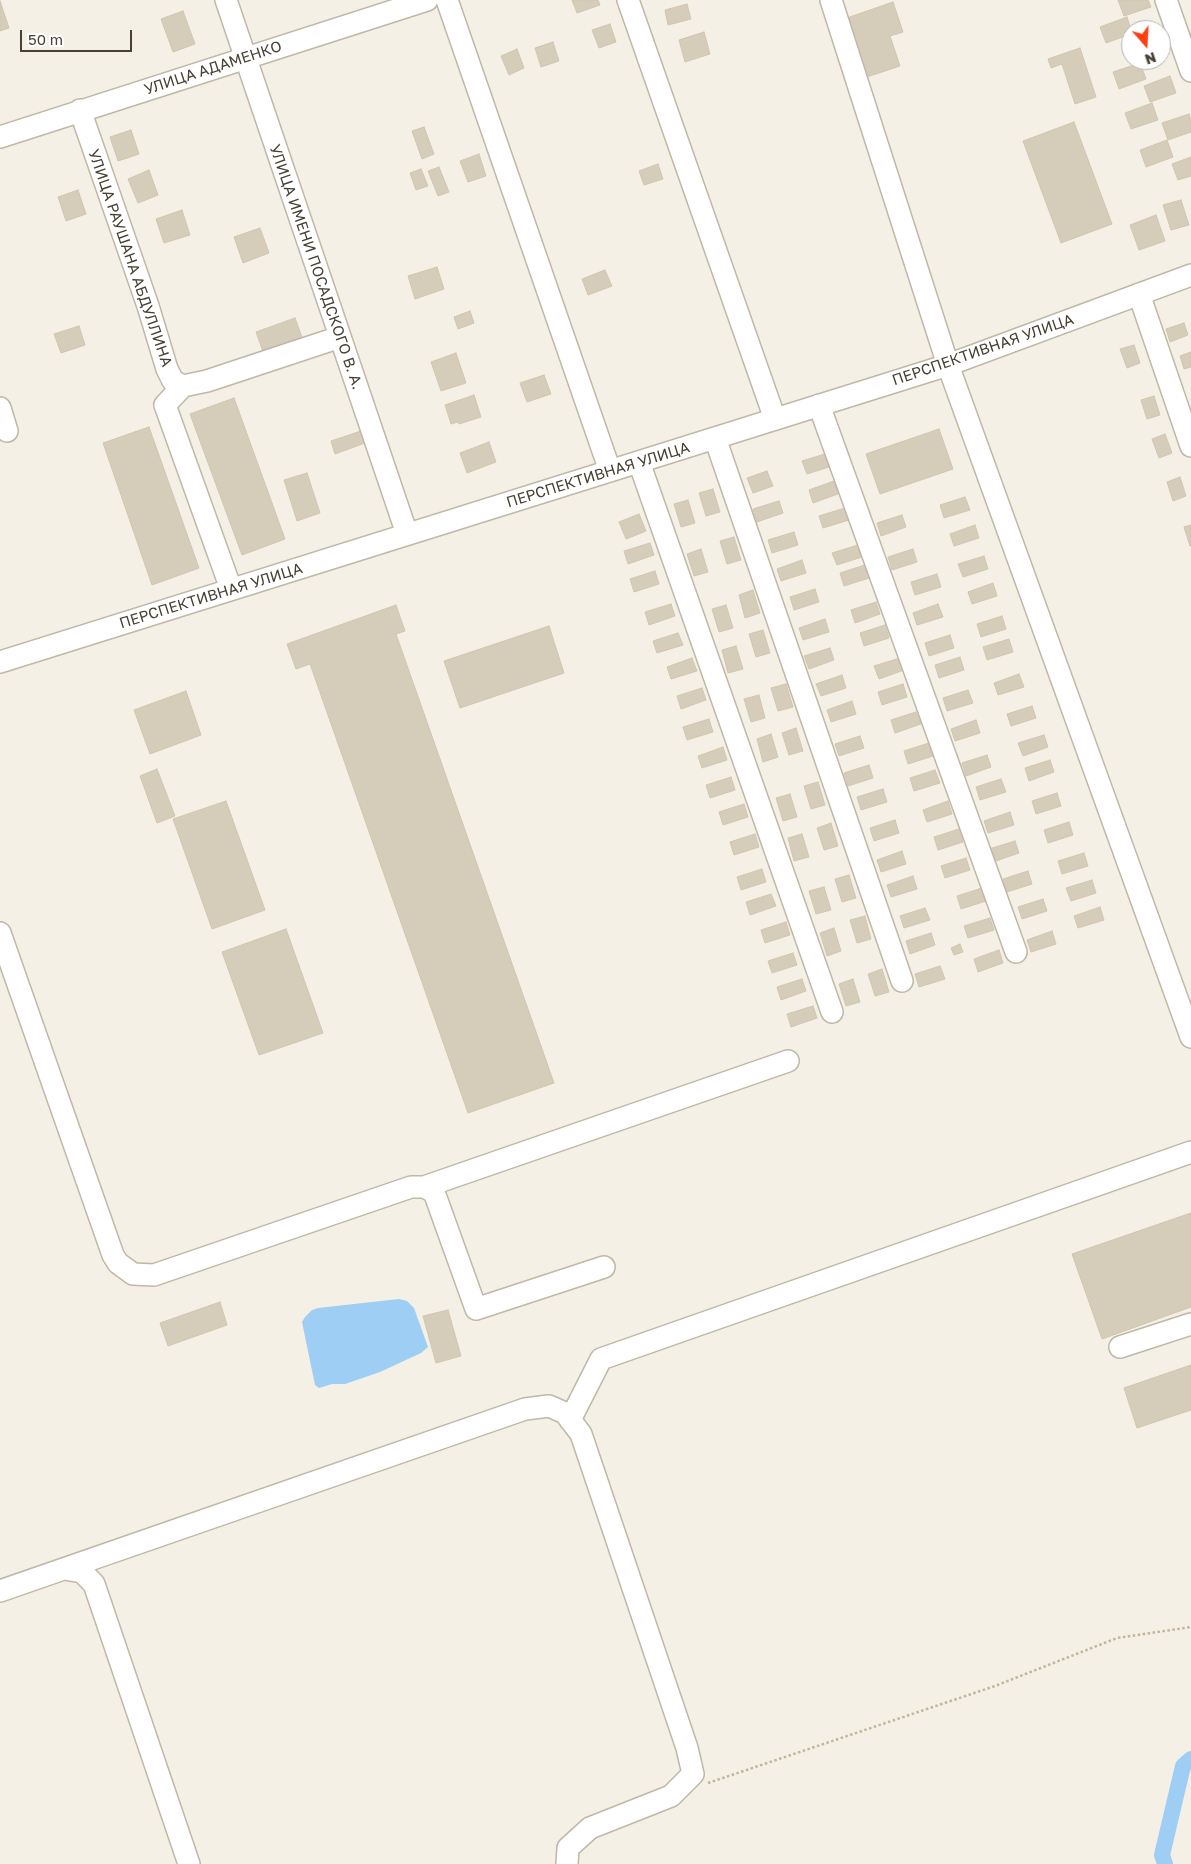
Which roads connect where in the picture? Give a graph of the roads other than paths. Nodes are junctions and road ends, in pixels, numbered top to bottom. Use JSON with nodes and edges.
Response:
{"nodes":[{"id":1,"x":226,"y":0,"type":"edge"},
{"id":2,"x":427,"y":0,"type":"edge"},
{"id":3,"x":447,"y":0,"type":"edge"},
{"id":4,"x":628,"y":0,"type":"edge"},
{"id":5,"x":831,"y":0,"type":"edge"},
{"id":6,"x":1166,"y":0,"type":"edge"},
{"id":7,"x":245,"y":57,"type":"junction"},
{"id":8,"x":1191,"y":71,"type":"edge"},
{"id":9,"x":80,"y":110,"type":"junction"},
{"id":10,"x":0,"y":137,"type":"edge"},
{"id":11,"x":1191,"y":275,"type":"edge"},
{"id":12,"x":1139,"y":294,"type":"junction"},
{"id":13,"x":340,"y":337,"type":"junction"},
{"id":14,"x":948,"y":365,"type":"junction"},
{"id":15,"x":183,"y":386,"type":"junction"},
{"id":16,"x":819,"y":405,"type":"junction"},
{"id":17,"x":0,"y":408,"type":"edge"},
{"id":18,"x":774,"y":419,"type":"junction"},
{"id":19,"x":7,"y":431,"type":"dead end"},
{"id":20,"x":715,"y":438,"type":"junction"},
{"id":21,"x":1191,"y":446,"type":"edge"},
{"id":22,"x":638,"y":462,"type":"junction"},
{"id":23,"x":610,"y":471,"type":"junction"},
{"id":24,"x":407,"y":534,"type":"junction"},
{"id":25,"x":231,"y":590,"type":"junction"},
{"id":26,"x":0,"y":662,"type":"edge"},
{"id":27,"x":0,"y":933,"type":"edge"},
{"id":28,"x":1016,"y":952,"type":"dead end"},
{"id":29,"x":902,"y":981,"type":"dead end"},
{"id":30,"x":832,"y":1012,"type":"dead end"},
{"id":31,"x":1191,"y":1037,"type":"edge"},
{"id":32,"x":788,"y":1061,"type":"dead end"},
{"id":33,"x":1191,"y":1152,"type":"edge"},
{"id":34,"x":424,"y":1187,"type":"junction"},
{"id":35,"x":604,"y":1267,"type":"dead end"},
{"id":36,"x":1191,"y":1324,"type":"edge"},
{"id":37,"x":1120,"y":1347,"type":"dead end"},
{"id":38,"x":570,"y":1420,"type":"junction"},
{"id":39,"x":64,"y":1569,"type":"junction"},
{"id":40,"x":0,"y":1591,"type":"edge"},
{"id":41,"x":188,"y":1864,"type":"edge"},
{"id":42,"x":567,"y":1864,"type":"edge"}],
"edges":[{"from":1,"to":7,"type":"street","name":"УЛИЦА ИМЕНИ ПОСАДСКОГО В. А."},
{"from":2,"to":7,"type":"street","name":"УЛИЦА АДАМЕНКО"},
{"from":3,"to":23,"type":"street"},
{"from":4,"to":18,"type":"street"},
{"from":5,"to":14,"type":"street"},
{"from":6,"to":8,"type":"street"},
{"from":7,"to":9,"type":"street","name":"УЛИЦА АДАМЕНКО"},
{"from":7,"to":13,"type":"street","name":"УЛИЦА ИМЕНИ ПОСАДСКОГО В. А."},
{"from":9,"to":10,"type":"street","name":"УЛИЦА АДАМЕНКО"},
{"from":9,"to":15,"type":"street","name":"УЛИЦА РАУШАНА АБДУЛЛИНА"},
{"from":11,"to":12,"type":"street","name":"ПЕРСПЕКТИВНАЯ УЛИЦА"},
{"from":12,"to":14,"type":"street","name":"ПЕРСПЕКТИВНАЯ УЛИЦА"},
{"from":12,"to":21,"type":"street"},
{"from":13,"to":15,"type":"street"},
{"from":13,"to":24,"type":"street","name":"УЛИЦА ИМЕНИ ПОСАДСКОГО В. А."},
{"from":14,"to":16,"type":"street","name":"ПЕРСПЕКТИВНАЯ УЛИЦА"},
{"from":14,"to":31,"type":"street"},
{"from":15,"to":25,"type":"street"},
{"from":16,"to":18,"type":"street","name":"ПЕРСПЕКТИВНАЯ УЛИЦА"},
{"from":16,"to":28,"type":"street"},
{"from":17,"to":19,"type":"street"},
{"from":18,"to":20,"type":"street","name":"ПЕРСПЕКТИВНАЯ УЛИЦА"},
{"from":20,"to":22,"type":"street","name":"ПЕРСПЕКТИВНАЯ УЛИЦА"},
{"from":20,"to":29,"type":"street"},
{"from":22,"to":23,"type":"street","name":"ПЕРСПЕКТИВНАЯ УЛИЦА"},
{"from":22,"to":30,"type":"street"},
{"from":23,"to":24,"type":"street","name":"ПЕРСПЕКТИВНАЯ УЛИЦА"},
{"from":24,"to":25,"type":"street","name":"ПЕРСПЕКТИВНАЯ УЛИЦА"},
{"from":25,"to":26,"type":"street","name":"ПЕРСПЕКТИВНАЯ УЛИЦА"},
{"from":27,"to":34,"type":"street"},
{"from":32,"to":34,"type":"street"},
{"from":33,"to":38,"type":"street"},
{"from":34,"to":35,"type":"street"},
{"from":36,"to":37,"type":"street"},
{"from":38,"to":39,"type":"street"},
{"from":38,"to":42,"type":"street"},
{"from":39,"to":40,"type":"street"},
{"from":39,"to":41,"type":"street"}]}
